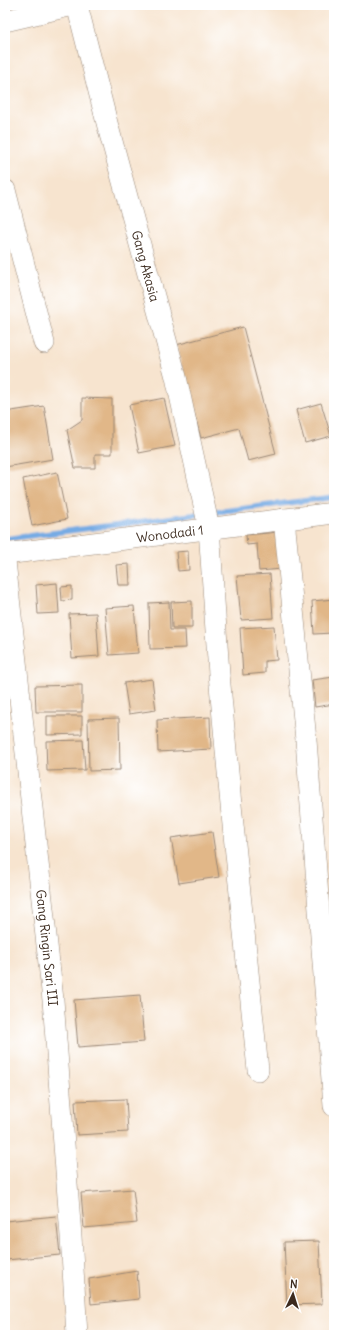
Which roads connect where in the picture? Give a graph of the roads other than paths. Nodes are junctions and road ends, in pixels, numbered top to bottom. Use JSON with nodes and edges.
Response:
{"nodes":[{"id":1,"x":73,"y":5,"type":"edge"},
{"id":2,"x":77,"y":5,"type":"edge"},
{"id":3,"x":5,"y":21,"type":"edge"},
{"id":4,"x":5,"y":190,"type":"edge"},
{"id":5,"x":44,"y":343,"type":"dead end"},
{"id":6,"x":334,"y":513,"type":"edge"},
{"id":7,"x":284,"y":519,"type":"junction"},
{"id":8,"x":209,"y":527,"type":"junction"},
{"id":9,"x":5,"y":554,"type":"edge"},
{"id":10,"x":5,"y":561,"type":"edge"},
{"id":11,"x":258,"y":1070,"type":"dead end"},
{"id":12,"x":334,"y":1106,"type":"edge"},
{"id":13,"x":77,"y":1335,"type":"edge"}],
"edges":[{"from":1,"to":3,"type":"street"},
{"from":2,"to":8,"type":"street","name":"Gang Akasia"},
{"from":4,"to":5,"type":"street"},
{"from":6,"to":7,"type":"street","name":"Wonodadi 1"},
{"from":7,"to":8,"type":"street","name":"Wonodadi 1"},
{"from":7,"to":12,"type":"street"},
{"from":8,"to":9,"type":"street","name":"Wonodadi 1"},
{"from":8,"to":11,"type":"street","name":"Gang Akasia"},
{"from":10,"to":13,"type":"street","name":"Gang Ringin Sari III"}]}
